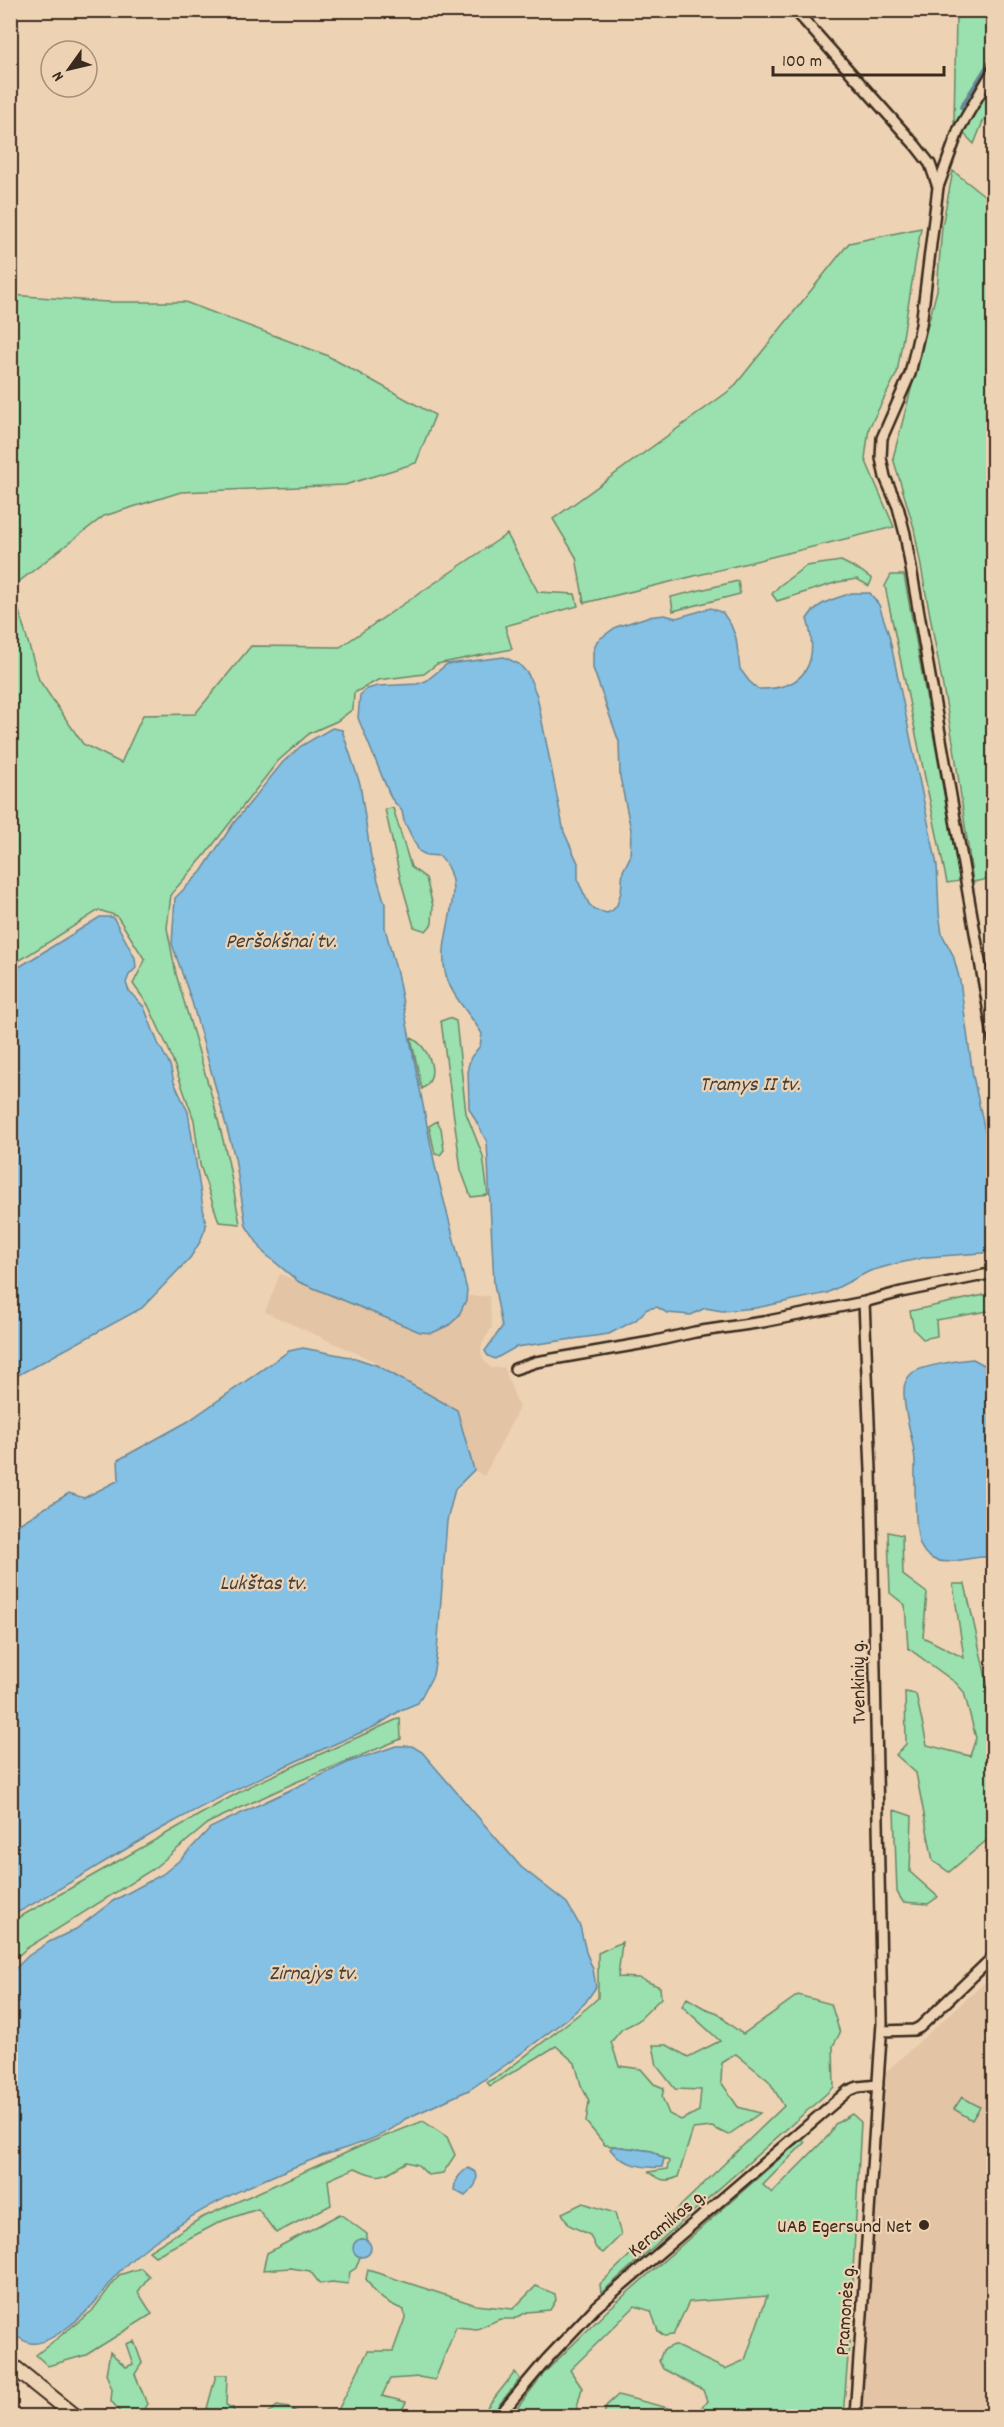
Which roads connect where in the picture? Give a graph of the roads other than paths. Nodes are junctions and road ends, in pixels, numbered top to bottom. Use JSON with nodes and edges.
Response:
{"nodes":[{"id":1,"x":795,"y":10,"type":"edge"},
{"id":2,"x":993,"y":69,"type":"edge"},
{"id":3,"x":938,"y":188,"type":"junction"},
{"id":4,"x":993,"y":1041,"type":"edge"},
{"id":5,"x":993,"y":1274,"type":"edge"},
{"id":6,"x":864,"y":1302,"type":"junction"},
{"id":7,"x":515,"y":1369,"type":"dead end"},
{"id":8,"x":993,"y":1956,"type":"edge"},
{"id":9,"x":882,"y":2031,"type":"junction"},
{"id":10,"x":880,"y":2062,"type":"joint"},
{"id":11,"x":878,"y":2085,"type":"junction"},
{"id":12,"x":10,"y":2364,"type":"edge"},
{"id":13,"x":75,"y":2416,"type":"edge"},
{"id":14,"x":499,"y":2416,"type":"edge"},
{"id":15,"x":855,"y":2416,"type":"edge"}],
"edges":[{"from":1,"to":3,"type":"street"},
{"from":2,"to":3,"type":"street"},
{"from":3,"to":4,"type":"street"},
{"from":5,"to":6,"type":"street"},
{"from":6,"to":7,"type":"street"},
{"from":6,"to":9,"type":"street","name":"Tvenkinių g."},
{"from":8,"to":9,"type":"street"},
{"from":9,"to":10,"type":"street","name":"Tvenkinių g."},
{"from":10,"to":11,"type":"street","name":"Pramonės g."},
{"from":11,"to":14,"type":"street","name":"Keramikos g."},
{"from":11,"to":15,"type":"street","name":"Pramonės g."},
{"from":12,"to":13,"type":"main road"}]}
